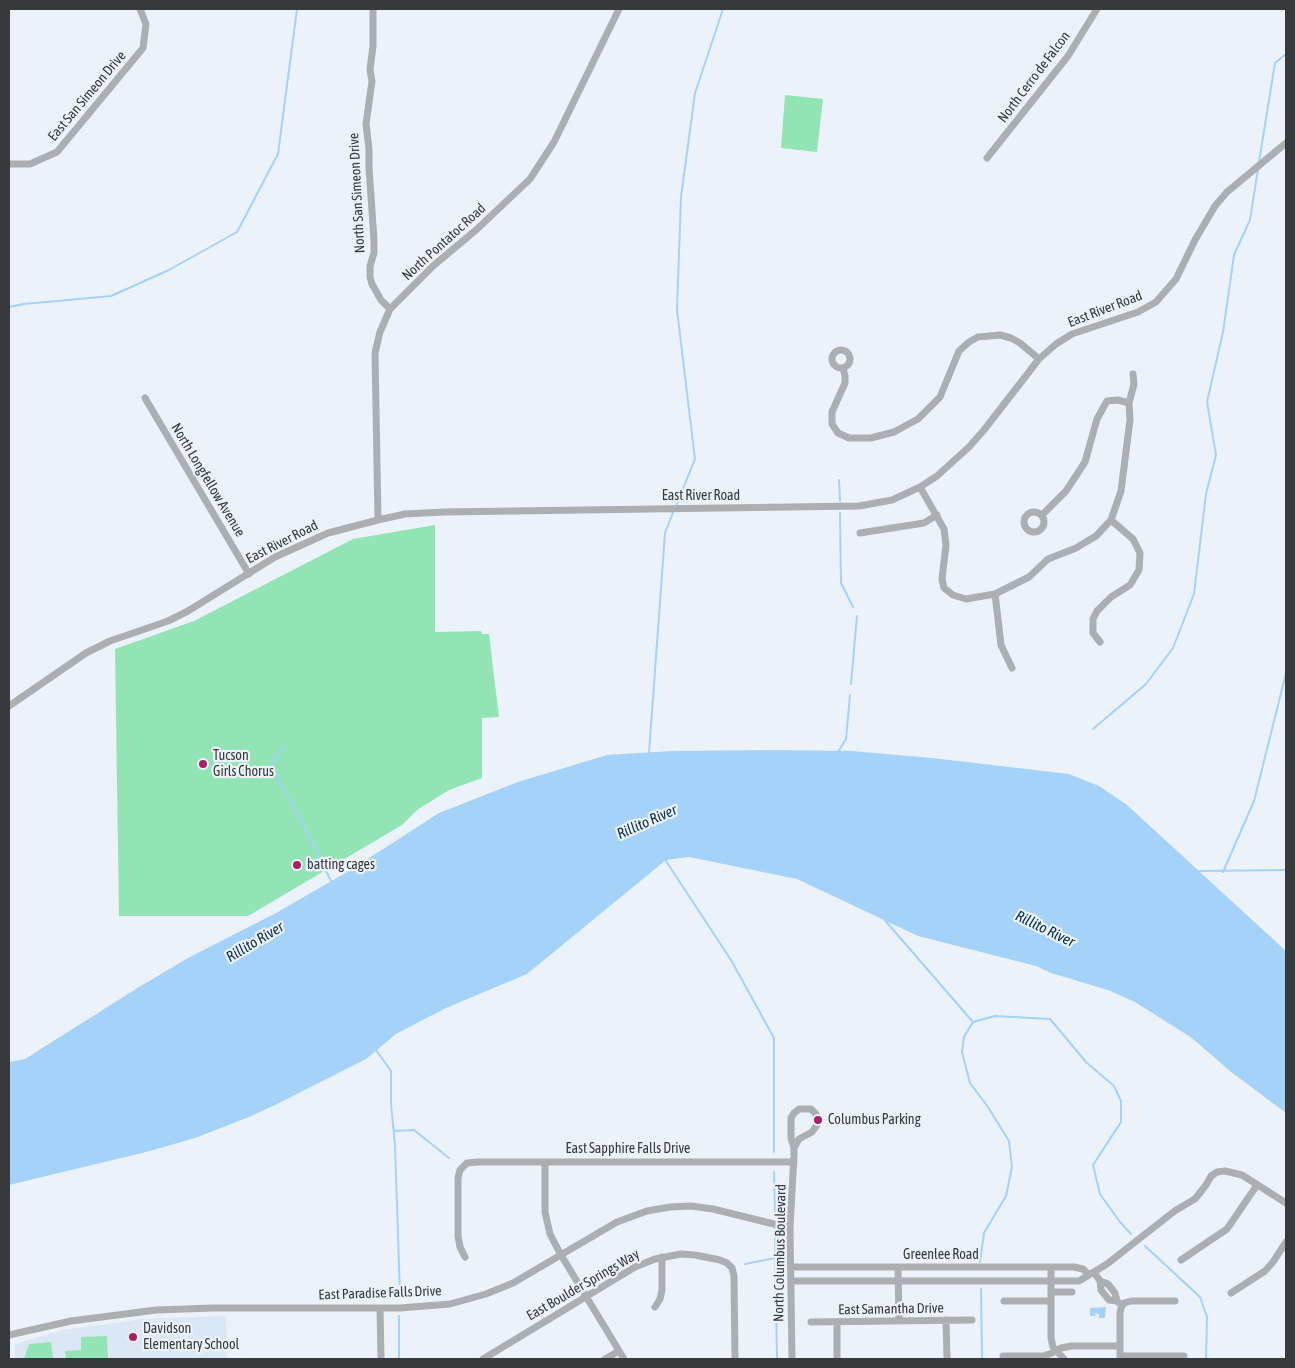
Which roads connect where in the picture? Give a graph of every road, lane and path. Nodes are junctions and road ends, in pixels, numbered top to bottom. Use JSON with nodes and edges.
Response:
{"nodes":[{"id":1,"x":140,"y":9,"type":"edge"},
{"id":2,"x":373,"y":9,"type":"edge"},
{"id":3,"x":618,"y":9,"type":"edge"},
{"id":4,"x":1097,"y":9,"type":"edge"},
{"id":5,"x":1286,"y":143,"type":"edge"},
{"id":6,"x":988,"y":158,"type":"dead end"},
{"id":7,"x":9,"y":164,"type":"edge"},
{"id":8,"x":390,"y":310,"type":"junction"},
{"id":9,"x":1038,"y":359,"type":"junction"},
{"id":10,"x":843,"y":368,"type":"dead end"},
{"id":11,"x":1133,"y":374,"type":"dead end"},
{"id":12,"x":145,"y":398,"type":"dead end"},
{"id":13,"x":1129,"y":404,"type":"junction"},
{"id":14,"x":920,"y":487,"type":"junction"},
{"id":15,"x":937,"y":516,"type":"junction"},
{"id":16,"x":1042,"y":516,"type":"dead end"},
{"id":17,"x":378,"y":520,"type":"junction"},
{"id":18,"x":1112,"y":520,"type":"junction"},
{"id":19,"x":860,"y":534,"type":"dead end"},
{"id":20,"x":248,"y":574,"type":"junction"},
{"id":21,"x":995,"y":594,"type":"junction"},
{"id":22,"x":1100,"y":642,"type":"dead end"},
{"id":23,"x":1012,"y":668,"type":"dead end"},
{"id":24,"x":9,"y":706,"type":"edge"},
{"id":25,"x":794,"y":1148,"type":"junction"},
{"id":26,"x":545,"y":1162,"type":"junction"},
{"id":27,"x":794,"y":1162,"type":"junction"},
{"id":28,"x":1257,"y":1185,"type":"junction"},
{"id":29,"x":1286,"y":1203,"type":"edge"},
{"id":30,"x":790,"y":1228,"type":"junction"},
{"id":31,"x":1286,"y":1242,"type":"edge"},
{"id":32,"x":561,"y":1255,"type":"junction"},
{"id":33,"x":465,"y":1257,"type":"dead end"},
{"id":34,"x":662,"y":1257,"type":"junction"},
{"id":35,"x":1181,"y":1260,"type":"dead end"},
{"id":36,"x":790,"y":1267,"type":"junction"},
{"id":37,"x":898,"y":1267,"type":"junction"},
{"id":38,"x":1051,"y":1267,"type":"junction"},
{"id":39,"x":1091,"y":1274,"type":"junction"},
{"id":40,"x":791,"y":1281,"type":"junction"},
{"id":41,"x":899,"y":1281,"type":"junction"},
{"id":42,"x":1051,"y":1282,"type":"junction"},
{"id":43,"x":1051,"y":1292,"type":"junction"},
{"id":44,"x":1072,"y":1292,"type":"dead end"},
{"id":45,"x":1231,"y":1293,"type":"dead end"},
{"id":46,"x":586,"y":1296,"type":"junction"},
{"id":47,"x":1004,"y":1301,"type":"dead end"},
{"id":48,"x":1051,"y":1301,"type":"junction"},
{"id":49,"x":1175,"y":1301,"type":"dead end"},
{"id":50,"x":1119,"y":1304,"type":"junction"},
{"id":51,"x":655,"y":1307,"type":"dead end"},
{"id":52,"x":380,"y":1308,"type":"junction"},
{"id":53,"x":946,"y":1320,"type":"junction"},
{"id":54,"x":972,"y":1320,"type":"dead end"},
{"id":55,"x":899,"y":1321,"type":"junction"},
{"id":56,"x":811,"y":1322,"type":"dead end"},
{"id":57,"x":836,"y":1322,"type":"junction"},
{"id":58,"x":11,"y":1334,"type":"edge"},
{"id":59,"x":1120,"y":1346,"type":"junction"},
{"id":60,"x":619,"y":1351,"type":"junction"},
{"id":61,"x":1057,"y":1351,"type":"junction"},
{"id":62,"x":1003,"y":1356,"type":"dead end"},
{"id":63,"x":1184,"y":1356,"type":"dead end"},
{"id":64,"x":1120,"y":1358,"type":"edge"},
{"id":65,"x":381,"y":1359,"type":"edge"},
{"id":66,"x":483,"y":1359,"type":"edge"},
{"id":67,"x":605,"y":1359,"type":"edge"},
{"id":68,"x":624,"y":1359,"type":"edge"},
{"id":69,"x":735,"y":1359,"type":"edge"},
{"id":70,"x":792,"y":1359,"type":"edge"},
{"id":71,"x":837,"y":1359,"type":"edge"},
{"id":72,"x":947,"y":1359,"type":"edge"},
{"id":73,"x":1064,"y":1359,"type":"edge"}],
"edges":[{"from":1,"to":7,"type":"street","name":"East San Simeon Drive"},
{"from":2,"to":8,"type":"street","name":"North San Simeon Drive"},
{"from":3,"to":8,"type":"street","name":"North Pontatoc Road"},
{"from":4,"to":6,"type":"street","name":"North Cerro de Falcon"},
{"from":5,"to":9,"type":"street","name":"East River Road"},
{"from":8,"to":17,"type":"street","name":"North Pontatoc Road"},
{"from":9,"to":10,"type":"street"},
{"from":9,"to":14,"type":"street","name":"East River Road"},
{"from":11,"to":13,"type":"street"},
{"from":12,"to":20,"type":"street","name":"North Longfellow Avenue"},
{"from":13,"to":16,"type":"street"},
{"from":13,"to":18,"type":"street"},
{"from":14,"to":15,"type":"street"},
{"from":14,"to":17,"type":"street","name":"East River Road"},
{"from":15,"to":19,"type":"street"},
{"from":15,"to":21,"type":"street"},
{"from":17,"to":20,"type":"street","name":"East River Road"},
{"from":18,"to":21,"type":"street"},
{"from":18,"to":22,"type":"street"},
{"from":20,"to":24,"type":"street","name":"East River Road"},
{"from":21,"to":23,"type":"street"},
{"from":25,"to":25,"type":"street","name":"North Columbus Boulevard"},
{"from":25,"to":27,"type":"street","name":"North Columbus Boulevard"},
{"from":26,"to":27,"type":"street","name":"East Sapphire Falls Drive"},
{"from":26,"to":32,"type":"street"},
{"from":26,"to":33,"type":"street","name":"East Sapphire Falls Drive"},
{"from":27,"to":30,"type":"street","name":"North Columbus Boulevard"},
{"from":28,"to":29,"type":"street"},
{"from":28,"to":35,"type":"street"},
{"from":28,"to":39,"type":"street","name":"Greenlee Road"},
{"from":30,"to":32,"type":"street","name":"East Paradise Falls Drive"},
{"from":30,"to":36,"type":"street","name":"North Columbus Boulevard"},
{"from":31,"to":45,"type":"street"},
{"from":32,"to":46,"type":"street"},
{"from":32,"to":52,"type":"street","name":"East Paradise Falls Drive"},
{"from":34,"to":46,"type":"street","name":"East Boulder Springs Way"},
{"from":34,"to":51,"type":"street"},
{"from":34,"to":69,"type":"street","name":"East Boulder Springs Way"},
{"from":36,"to":37,"type":"street","name":"Greenlee Road"},
{"from":36,"to":40,"type":"street","name":"North Columbus Boulevard"},
{"from":37,"to":38,"type":"street","name":"Greenlee Road"},
{"from":37,"to":41,"type":"street"},
{"from":38,"to":39,"type":"street","name":"Greenlee Road"},
{"from":38,"to":42,"type":"street"},
{"from":39,"to":42,"type":"street","name":"Greenlee Road"},
{"from":39,"to":50,"type":"street"},
{"from":40,"to":41,"type":"street","name":"Greenlee Road"},
{"from":40,"to":70,"type":"street","name":"North Columbus Boulevard"},
{"from":41,"to":42,"type":"street","name":"Greenlee Road"},
{"from":41,"to":55,"type":"street"},
{"from":42,"to":43,"type":"street"},
{"from":43,"to":44,"type":"street"},
{"from":43,"to":48,"type":"street"},
{"from":46,"to":60,"type":"street"},
{"from":46,"to":66,"type":"street","name":"East Boulder Springs Way"},
{"from":47,"to":48,"type":"street"},
{"from":48,"to":61,"type":"street"},
{"from":49,"to":50,"type":"street"},
{"from":50,"to":59,"type":"street"},
{"from":52,"to":58,"type":"street","name":"East Paradise Falls Drive"},
{"from":52,"to":65,"type":"street"},
{"from":53,"to":54,"type":"street","name":"East Samantha Drive"},
{"from":53,"to":55,"type":"street","name":"East Samantha Drive"},
{"from":53,"to":72,"type":"street"},
{"from":55,"to":57,"type":"street","name":"East Samantha Drive"},
{"from":56,"to":57,"type":"street","name":"East Samantha Drive"},
{"from":57,"to":71,"type":"street"},
{"from":59,"to":61,"type":"street"},
{"from":59,"to":64,"type":"street"},
{"from":60,"to":67,"type":"street"},
{"from":60,"to":68,"type":"street"},
{"from":61,"to":62,"type":"street"},
{"from":61,"to":73,"type":"street"},
{"from":63,"to":64,"type":"street"}]}
